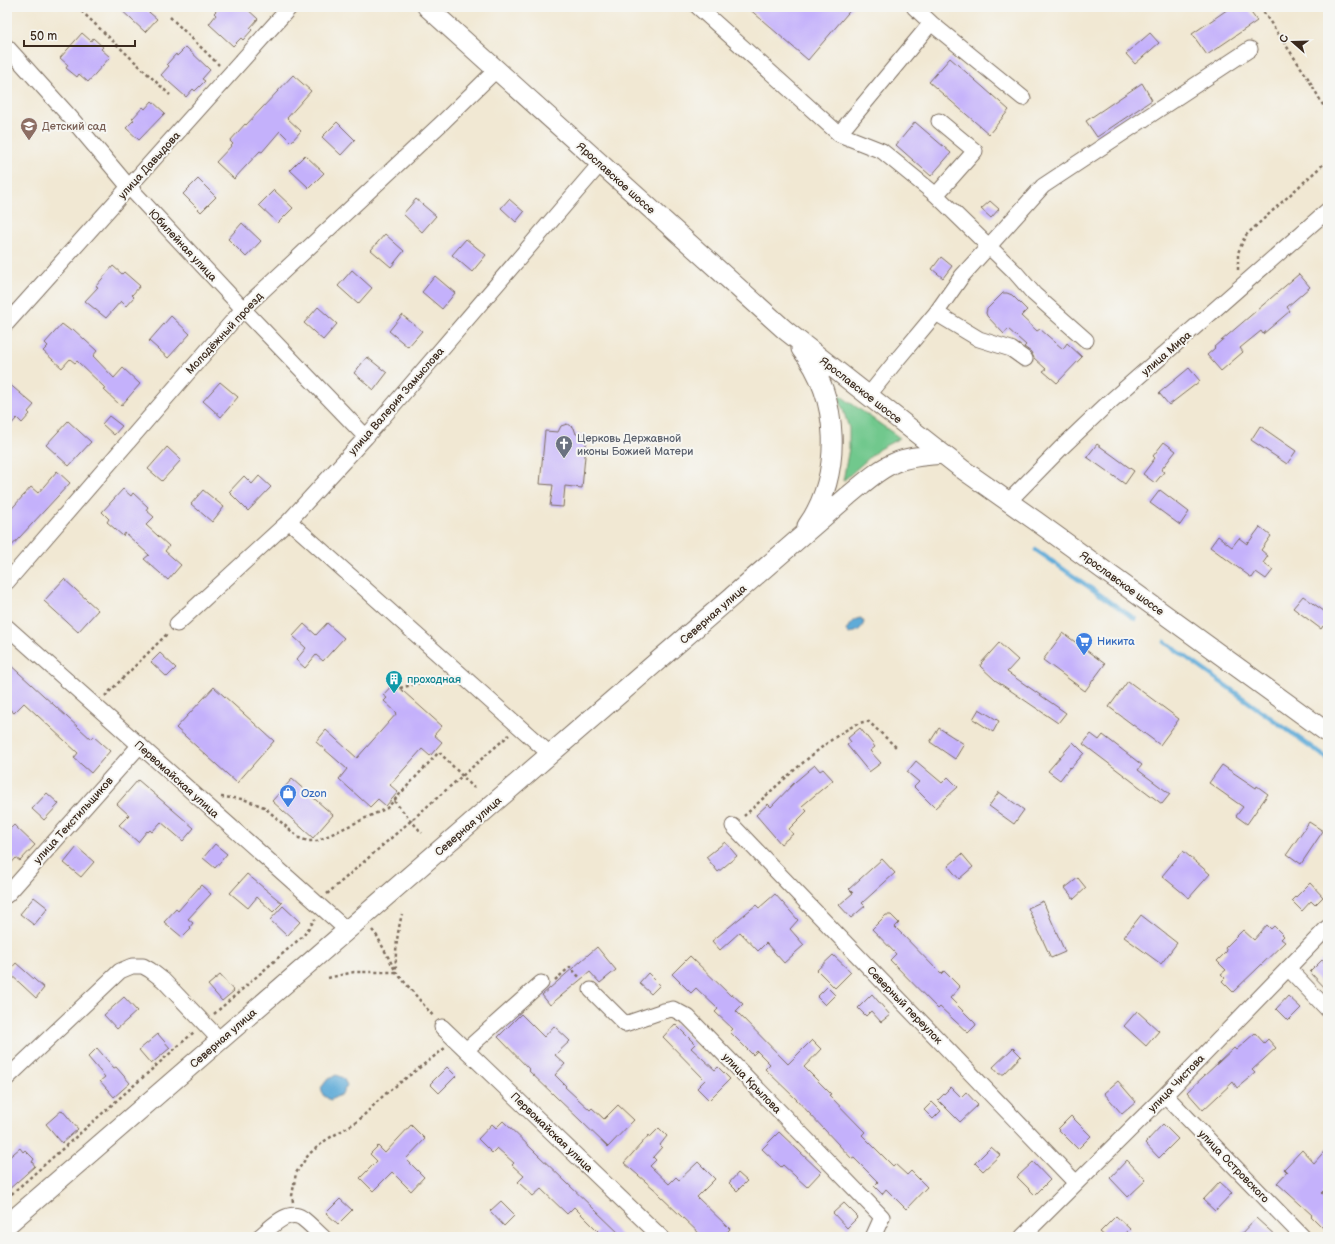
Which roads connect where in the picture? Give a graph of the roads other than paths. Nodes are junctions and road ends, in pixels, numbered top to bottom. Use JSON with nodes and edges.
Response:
{"nodes":[{"id":1,"x":290,"y":7,"type":"edge"},
{"id":2,"x":427,"y":7,"type":"edge"},
{"id":3,"x":698,"y":7,"type":"edge"},
{"id":4,"x":914,"y":7,"type":"edge"},
{"id":5,"x":931,"y":23,"type":"junction"},
{"id":6,"x":7,"y":47,"type":"edge"},
{"id":7,"x":1250,"y":50,"type":"dead end"},
{"id":8,"x":496,"y":70,"type":"junction"},
{"id":9,"x":1023,"y":98,"type":"dead end"},
{"id":10,"x":939,"y":121,"type":"dead end"},
{"id":11,"x":839,"y":134,"type":"junction"},
{"id":12,"x":600,"y":164,"type":"junction"},
{"id":13,"x":129,"y":187,"type":"junction"},
{"id":14,"x":936,"y":195,"type":"junction"},
{"id":15,"x":1328,"y":210,"type":"edge"},
{"id":16,"x":988,"y":246,"type":"junction"},
{"id":17,"x":243,"y":310,"type":"junction"},
{"id":18,"x":936,"y":313,"type":"junction"},
{"id":19,"x":7,"y":323,"type":"edge"},
{"id":20,"x":785,"y":330,"type":"junction"},
{"id":21,"x":1086,"y":340,"type":"dead end"},
{"id":22,"x":1025,"y":359,"type":"dead end"},
{"id":23,"x":868,"y":396,"type":"junction"},
{"id":24,"x":366,"y":437,"type":"junction"},
{"id":25,"x":943,"y":454,"type":"junction"},
{"id":26,"x":1009,"y":502,"type":"junction"},
{"id":27,"x":289,"y":521,"type":"junction"},
{"id":28,"x":796,"y":542,"type":"junction"},
{"id":29,"x":7,"y":582,"type":"edge"},
{"id":30,"x":177,"y":624,"type":"road end"},
{"id":31,"x":7,"y":627,"type":"edge"},
{"id":32,"x":1328,"y":733,"type":"edge"},
{"id":33,"x":140,"y":745,"type":"junction"},
{"id":34,"x":551,"y":755,"type":"junction"},
{"id":35,"x":733,"y":826,"type":"road end"},
{"id":36,"x":7,"y":895,"type":"edge"},
{"id":37,"x":1328,"y":927,"type":"edge"},
{"id":38,"x":348,"y":931,"type":"junction"},
{"id":39,"x":1288,"y":968,"type":"junction"},
{"id":40,"x":541,"y":983,"type":"road end"},
{"id":41,"x":591,"y":990,"type":"road end"},
{"id":42,"x":1328,"y":1010,"type":"edge"},
{"id":43,"x":442,"y":1027,"type":"road end"},
{"id":44,"x":220,"y":1040,"type":"junction"},
{"id":45,"x":460,"y":1045,"type":"junction"},
{"id":46,"x":7,"y":1078,"type":"edge"},
{"id":47,"x":1165,"y":1095,"type":"junction"},
{"id":48,"x":1076,"y":1184,"type":"junction"},
{"id":49,"x":7,"y":1225,"type":"edge"},
{"id":50,"x":259,"y":1237,"type":"edge"},
{"id":51,"x":323,"y":1237,"type":"edge"},
{"id":52,"x":661,"y":1237,"type":"edge"},
{"id":53,"x":873,"y":1237,"type":"edge"},
{"id":54,"x":1022,"y":1237,"type":"edge"},
{"id":55,"x":1303,"y":1237,"type":"edge"}],
"edges":[{"from":1,"to":13,"type":"street","name":"улица Давыдова"},
{"from":2,"to":8,"type":"main road","name":"Ярославское шоссе"},
{"from":3,"to":11,"type":"street"},
{"from":4,"to":5,"type":"street"},
{"from":5,"to":9,"type":"street"},
{"from":5,"to":11,"type":"street"},
{"from":6,"to":13,"type":"street","name":"Юбилейная улица"},
{"from":7,"to":16,"type":"street"},
{"from":8,"to":12,"type":"main road","name":"Ярославское шоссе"},
{"from":8,"to":17,"type":"street","name":"Молодёжный проезд"},
{"from":10,"to":14,"type":"street"},
{"from":11,"to":14,"type":"street"},
{"from":12,"to":20,"type":"main road","name":"Ярославское шоссе"},
{"from":12,"to":24,"type":"street","name":"улица Валерия Замыслова"},
{"from":13,"to":17,"type":"street","name":"Юбилейная улица"},
{"from":13,"to":19,"type":"street","name":"улица Давыдова"},
{"from":14,"to":16,"type":"street"},
{"from":15,"to":26,"type":"street","name":"улица Мира"},
{"from":16,"to":18,"type":"street"},
{"from":16,"to":21,"type":"street"},
{"from":17,"to":24,"type":"street","name":"Юбилейная улица"},
{"from":17,"to":29,"type":"street","name":"Молодёжный проезд"},
{"from":18,"to":22,"type":"street"},
{"from":18,"to":23,"type":"street"},
{"from":20,"to":23,"type":"main road","name":"Ярославское шоссе"},
{"from":20,"to":28,"type":"main road"},
{"from":23,"to":25,"type":"main road","name":"Ярославское шоссе"},
{"from":24,"to":27,"type":"street","name":"улица Валерия Замыслова"},
{"from":25,"to":26,"type":"main road","name":"Ярославское шоссе"},
{"from":25,"to":28,"type":"main road","name":"Северная улица"},
{"from":26,"to":32,"type":"main road","name":"Ярославское шоссе"},
{"from":27,"to":30,"type":"street","name":"улица Валерия Замыслова"},
{"from":27,"to":34,"type":"street"},
{"from":28,"to":34,"type":"main road","name":"Северная улица"},
{"from":31,"to":33,"type":"street","name":"Первомайская улица"},
{"from":33,"to":36,"type":"street","name":"улица Текстильщиков"},
{"from":33,"to":38,"type":"street","name":"Первомайская улица"},
{"from":34,"to":38,"type":"main road","name":"Северная улица"},
{"from":35,"to":48,"type":"street","name":"Северный переулок"},
{"from":37,"to":39,"type":"street","name":"улица Чистова"},
{"from":38,"to":44,"type":"main road","name":"Северная улица"},
{"from":39,"to":42,"type":"street"},
{"from":39,"to":47,"type":"street","name":"улица Чистова"},
{"from":40,"to":45,"type":"street"},
{"from":41,"to":53,"type":"street","name":"улица Крылова"},
{"from":43,"to":45,"type":"street","name":"Первомайская улица"},
{"from":44,"to":46,"type":"street"},
{"from":44,"to":49,"type":"main road","name":"Северная улица"},
{"from":45,"to":52,"type":"street","name":"Первомайская улица"},
{"from":47,"to":48,"type":"street","name":"улица Чистова"},
{"from":47,"to":55,"type":"street","name":"улица Островского"},
{"from":48,"to":54,"type":"street","name":"улица Чистова"},
{"from":50,"to":51,"type":"street"}]}
